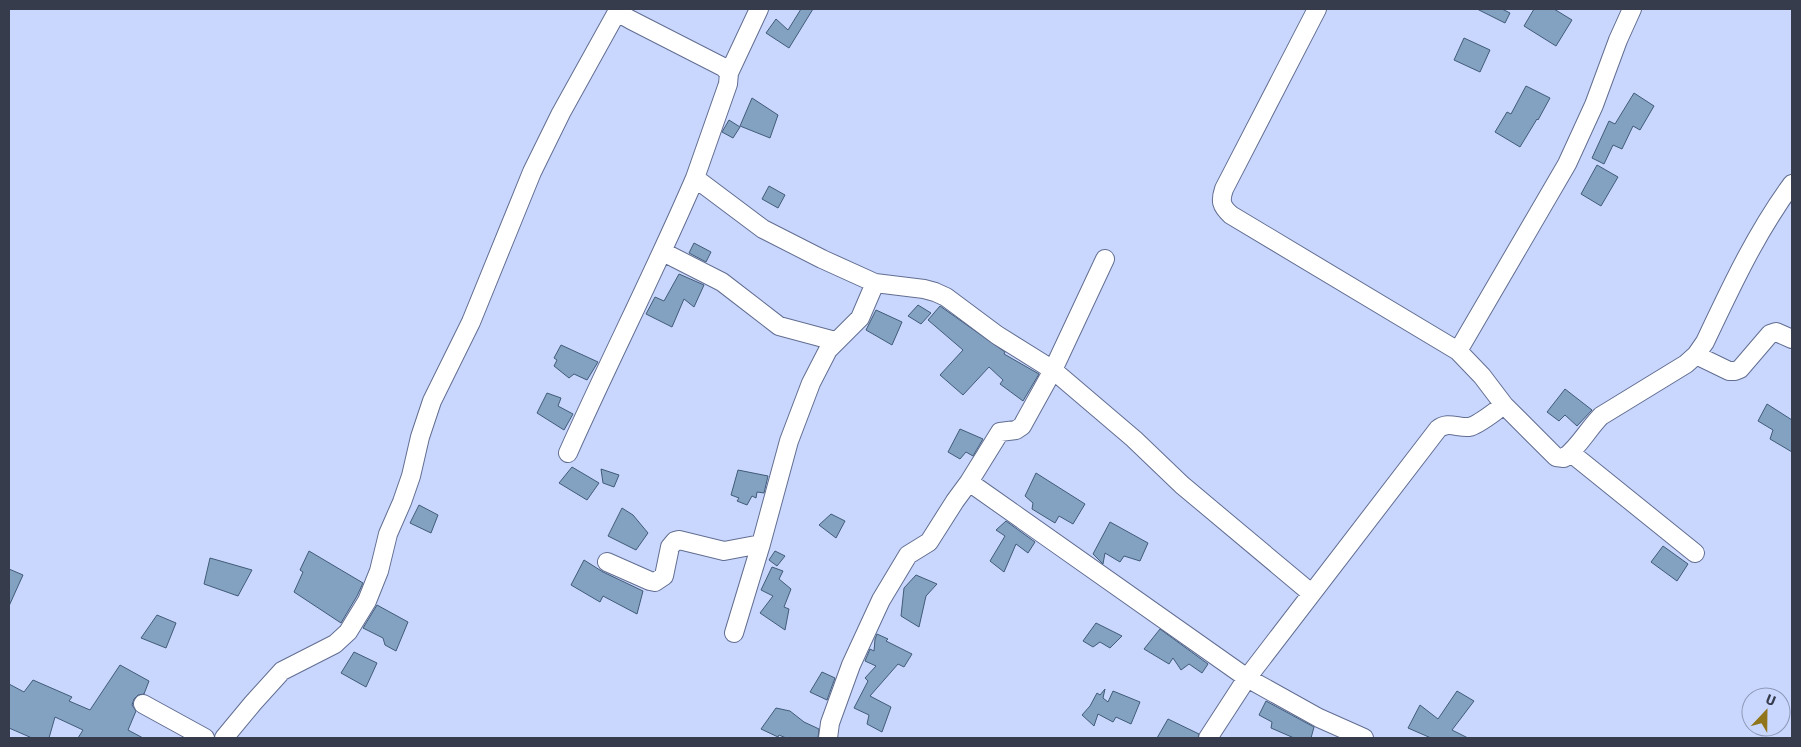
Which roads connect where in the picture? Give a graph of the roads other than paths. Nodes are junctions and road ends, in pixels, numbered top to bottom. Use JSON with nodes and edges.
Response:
{"nodes":[{"id":1,"x":759,"y":9,"type":"edge"},
{"id":2,"x":1317,"y":9,"type":"edge"},
{"id":3,"x":1632,"y":9,"type":"edge"},
{"id":4,"x":618,"y":10,"type":"edge"},
{"id":5,"x":729,"y":73,"type":"junction"},
{"id":6,"x":695,"y":178,"type":"junction"},
{"id":7,"x":1792,"y":184,"type":"edge"},
{"id":8,"x":663,"y":252,"type":"junction"},
{"id":9,"x":1105,"y":259,"type":"dead end"},
{"id":10,"x":875,"y":283,"type":"junction"},
{"id":11,"x":1792,"y":339,"type":"edge"},
{"id":12,"x":835,"y":341,"type":"junction"},
{"id":13,"x":1458,"y":351,"type":"junction"},
{"id":14,"x":1696,"y":354,"type":"junction"},
{"id":15,"x":1053,"y":370,"type":"junction"},
{"id":16,"x":1504,"y":405,"type":"junction"},
{"id":17,"x":568,"y":453,"type":"dead end"},
{"id":18,"x":1571,"y":453,"type":"junction"},
{"id":19,"x":969,"y":482,"type":"junction"},
{"id":20,"x":761,"y":544,"type":"junction"},
{"id":21,"x":1695,"y":553,"type":"dead end"},
{"id":22,"x":607,"y":562,"type":"dead end"},
{"id":23,"x":1310,"y":593,"type":"junction"},
{"id":24,"x":734,"y":633,"type":"dead end"},
{"id":25,"x":1247,"y":678,"type":"junction"},
{"id":26,"x":143,"y":704,"type":"dead end"},
{"id":27,"x":205,"y":738,"type":"edge"},
{"id":28,"x":224,"y":738,"type":"edge"},
{"id":29,"x":828,"y":738,"type":"edge"},
{"id":30,"x":1208,"y":738,"type":"edge"},
{"id":31,"x":1364,"y":738,"type":"edge"}],
"edges":[{"from":1,"to":5,"type":"street"},
{"from":2,"to":13,"type":"street"},
{"from":3,"to":13,"type":"street"},
{"from":4,"to":5,"type":"street"},
{"from":4,"to":28,"type":"street"},
{"from":5,"to":6,"type":"street"},
{"from":6,"to":8,"type":"street"},
{"from":6,"to":10,"type":"street"},
{"from":7,"to":14,"type":"street"},
{"from":8,"to":12,"type":"street"},
{"from":8,"to":17,"type":"street"},
{"from":9,"to":15,"type":"street"},
{"from":10,"to":12,"type":"street"},
{"from":10,"to":15,"type":"street"},
{"from":11,"to":14,"type":"street"},
{"from":12,"to":20,"type":"street"},
{"from":13,"to":16,"type":"street"},
{"from":14,"to":18,"type":"street"},
{"from":15,"to":19,"type":"street"},
{"from":15,"to":23,"type":"street"},
{"from":16,"to":18,"type":"street"},
{"from":16,"to":23,"type":"street"},
{"from":18,"to":21,"type":"street"},
{"from":19,"to":25,"type":"street"},
{"from":19,"to":29,"type":"street"},
{"from":20,"to":22,"type":"street"},
{"from":20,"to":24,"type":"street"},
{"from":23,"to":25,"type":"street"},
{"from":25,"to":30,"type":"street"},
{"from":25,"to":31,"type":"street"},
{"from":26,"to":27,"type":"street"}]}
